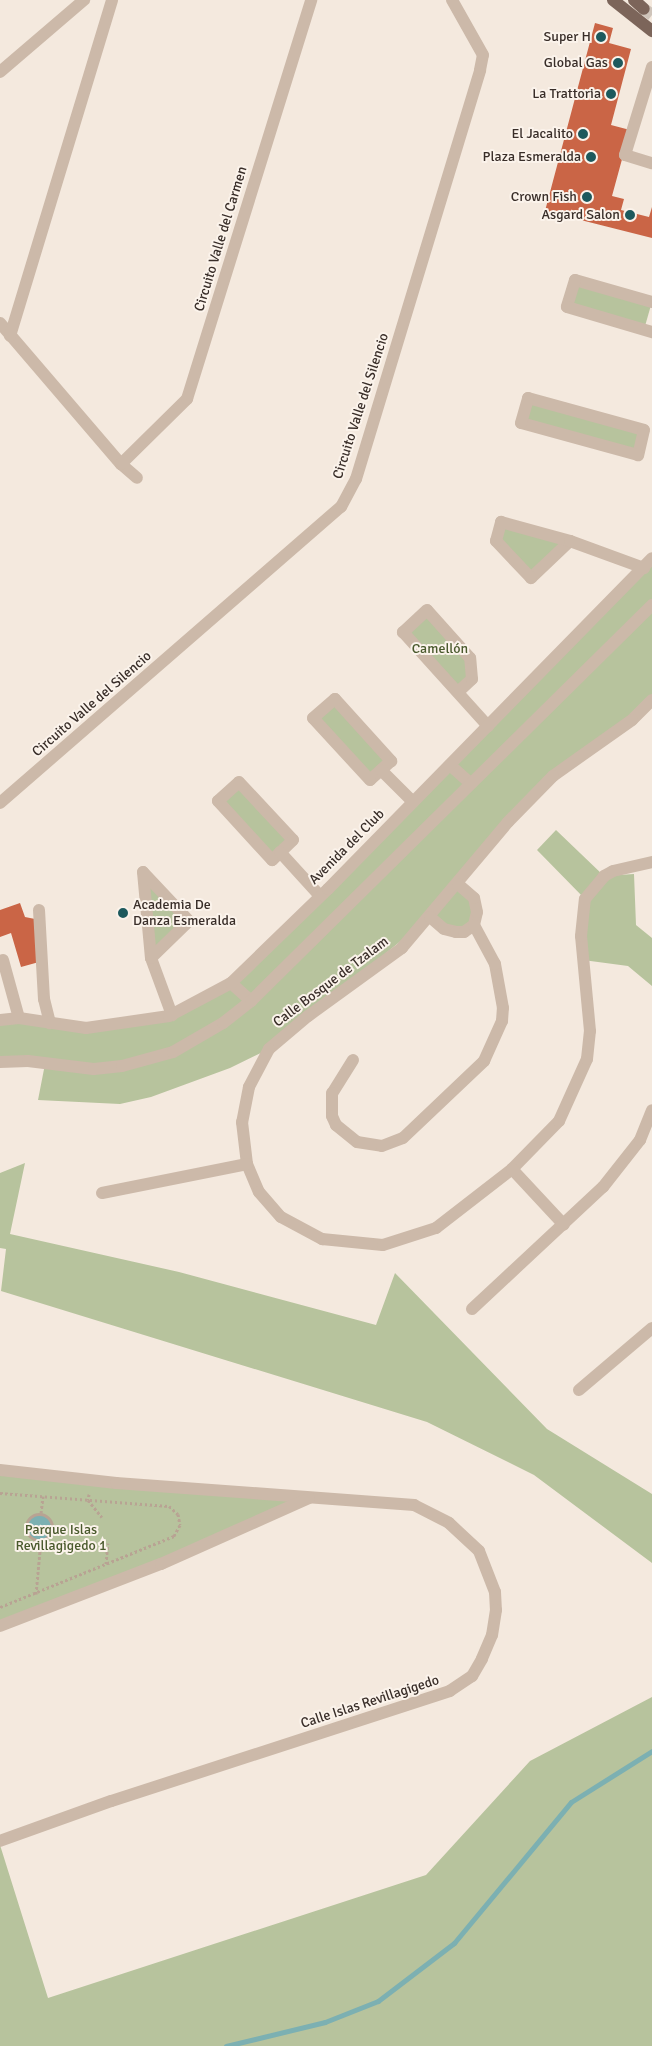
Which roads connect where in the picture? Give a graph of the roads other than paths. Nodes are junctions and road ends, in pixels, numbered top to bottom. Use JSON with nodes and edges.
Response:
{"nodes":[{"id":1,"x":84,"y":0,"type":"edge"},
{"id":2,"x":112,"y":0,"type":"edge"},
{"id":3,"x":311,"y":0,"type":"edge"},
{"id":4,"x":452,"y":0,"type":"edge"},
{"id":5,"x":613,"y":0,"type":"edge"},
{"id":6,"x":652,"y":31,"type":"edge"},
{"id":7,"x":652,"y":67,"type":"edge"},
{"id":8,"x":0,"y":72,"type":"edge"},
{"id":9,"x":652,"y":163,"type":"edge"},
{"id":10,"x":652,"y":302,"type":"edge"},
{"id":11,"x":0,"y":323,"type":"edge"},
{"id":12,"x":652,"y":332,"type":"edge"},
{"id":13,"x":10,"y":336,"type":"junction"},
{"id":14,"x":646,"y":444,"type":"edge"},
{"id":15,"x":121,"y":464,"type":"junction"},
{"id":16,"x":137,"y":478,"type":"dead end"},
{"id":17,"x":570,"y":541,"type":"junction"},
{"id":18,"x":648,"y":563,"type":"edge"},
{"id":19,"x":652,"y":605,"type":"edge"},
{"id":20,"x":458,"y":692,"type":"junction"},
{"id":21,"x":652,"y":700,"type":"edge"},
{"id":22,"x":488,"y":726,"type":"junction"},
{"id":23,"x":450,"y":765,"type":"junction"},
{"id":24,"x":381,"y":770,"type":"junction"},
{"id":25,"x":470,"y":783,"type":"junction"},
{"id":26,"x":413,"y":802,"type":"junction"},
{"id":27,"x":0,"y":803,"type":"edge"},
{"id":28,"x":280,"y":852,"type":"junction"},
{"id":29,"x":652,"y":862,"type":"edge"},
{"id":30,"x":458,"y":884,"type":"junction"},
{"id":31,"x":320,"y":896,"type":"junction"},
{"id":32,"x":39,"y":910,"type":"dead end"},
{"id":33,"x":430,"y":917,"type":"junction"},
{"id":34,"x":474,"y":925,"type":"junction"},
{"id":35,"x":150,"y":958,"type":"junction"},
{"id":36,"x":3,"y":960,"type":"dead end"},
{"id":37,"x":231,"y":983,"type":"junction"},
{"id":38,"x":251,"y":1001,"type":"junction"},
{"id":39,"x":172,"y":1014,"type":"junction"},
{"id":40,"x":19,"y":1018,"type":"junction"},
{"id":41,"x":0,"y":1020,"type":"edge"},
{"id":42,"x":50,"y":1023,"type":"junction"},
{"id":43,"x":353,"y":1060,"type":"dead end"},
{"id":44,"x":0,"y":1062,"type":"edge"},
{"id":45,"x":652,"y":1110,"type":"edge"},
{"id":46,"x":247,"y":1164,"type":"junction"},
{"id":47,"x":512,"y":1169,"type":"junction"},
{"id":48,"x":102,"y":1192,"type":"dead end"},
{"id":49,"x":564,"y":1225,"type":"junction"},
{"id":50,"x":472,"y":1309,"type":"dead end"},
{"id":51,"x":652,"y":1328,"type":"edge"},
{"id":52,"x":579,"y":1390,"type":"dead end"},
{"id":53,"x":0,"y":1470,"type":"edge"},
{"id":54,"x":310,"y":1497,"type":"junction"},
{"id":55,"x":0,"y":1626,"type":"edge"},
{"id":56,"x":0,"y":1841,"type":"edge"}],
"edges":[{"from":1,"to":8,"type":"street"},
{"from":2,"to":13,"type":"street"},
{"from":3,"to":15,"type":"street","name":"Circuito Valle del Carmen"},
{"from":4,"to":27,"type":"street","name":"Circuito Valle del Silencio"},
{"from":5,"to":6,"type":"main road"},
{"from":7,"to":9,"type":"street"},
{"from":10,"to":12,"type":"street"},
{"from":11,"to":13,"type":"street"},
{"from":13,"to":15,"type":"street"},
{"from":14,"to":14,"type":"street"},
{"from":15,"to":16,"type":"street"},
{"from":17,"to":17,"type":"street"},
{"from":17,"to":18,"type":"street"},
{"from":18,"to":22,"type":"street","name":"Avenida del Club"},
{"from":19,"to":25,"type":"street"},
{"from":20,"to":20,"type":"street"},
{"from":20,"to":22,"type":"street"},
{"from":21,"to":30,"type":"street","name":"Calle Bosque de Tzalam"},
{"from":22,"to":23,"type":"street","name":"Avenida del Club"},
{"from":23,"to":25,"type":"street"},
{"from":23,"to":26,"type":"street","name":"Avenida del Club"},
{"from":24,"to":24,"type":"street"},
{"from":24,"to":26,"type":"street"},
{"from":25,"to":38,"type":"street"},
{"from":26,"to":31,"type":"street","name":"Avenida del Club"},
{"from":28,"to":28,"type":"street"},
{"from":28,"to":31,"type":"street"},
{"from":29,"to":47,"type":"street","name":"Calle Bosque de Tzalam"},
{"from":30,"to":33,"type":"street","name":"Calle Bosque de Tzalam"},
{"from":30,"to":34,"type":"street"},
{"from":31,"to":37,"type":"street","name":"Avenida del Club"},
{"from":32,"to":42,"type":"street"},
{"from":33,"to":34,"type":"street"},
{"from":33,"to":46,"type":"street","name":"Calle Bosque de Tzalam"},
{"from":34,"to":43,"type":"street"},
{"from":35,"to":35,"type":"street"},
{"from":35,"to":39,"type":"street"},
{"from":36,"to":40,"type":"street"},
{"from":37,"to":38,"type":"street"},
{"from":37,"to":39,"type":"street","name":"Avenida del Club"},
{"from":38,"to":44,"type":"street"},
{"from":39,"to":42,"type":"street","name":"Avenida del Club"},
{"from":40,"to":41,"type":"street","name":"Avenida del Club"},
{"from":40,"to":42,"type":"street","name":"Avenida del Club"},
{"from":45,"to":49,"type":"street"},
{"from":46,"to":47,"type":"street","name":"Calle Bosque de Tzalam"},
{"from":46,"to":48,"type":"street"},
{"from":47,"to":49,"type":"street"},
{"from":49,"to":50,"type":"street"},
{"from":51,"to":52,"type":"street"},
{"from":53,"to":54,"type":"street","name":"Calle Islas Revillagigedo"},
{"from":54,"to":55,"type":"street","name":"Calle Islas Revillagigedo"},
{"from":54,"to":56,"type":"street","name":"Calle Islas Revillagigedo"}]}
